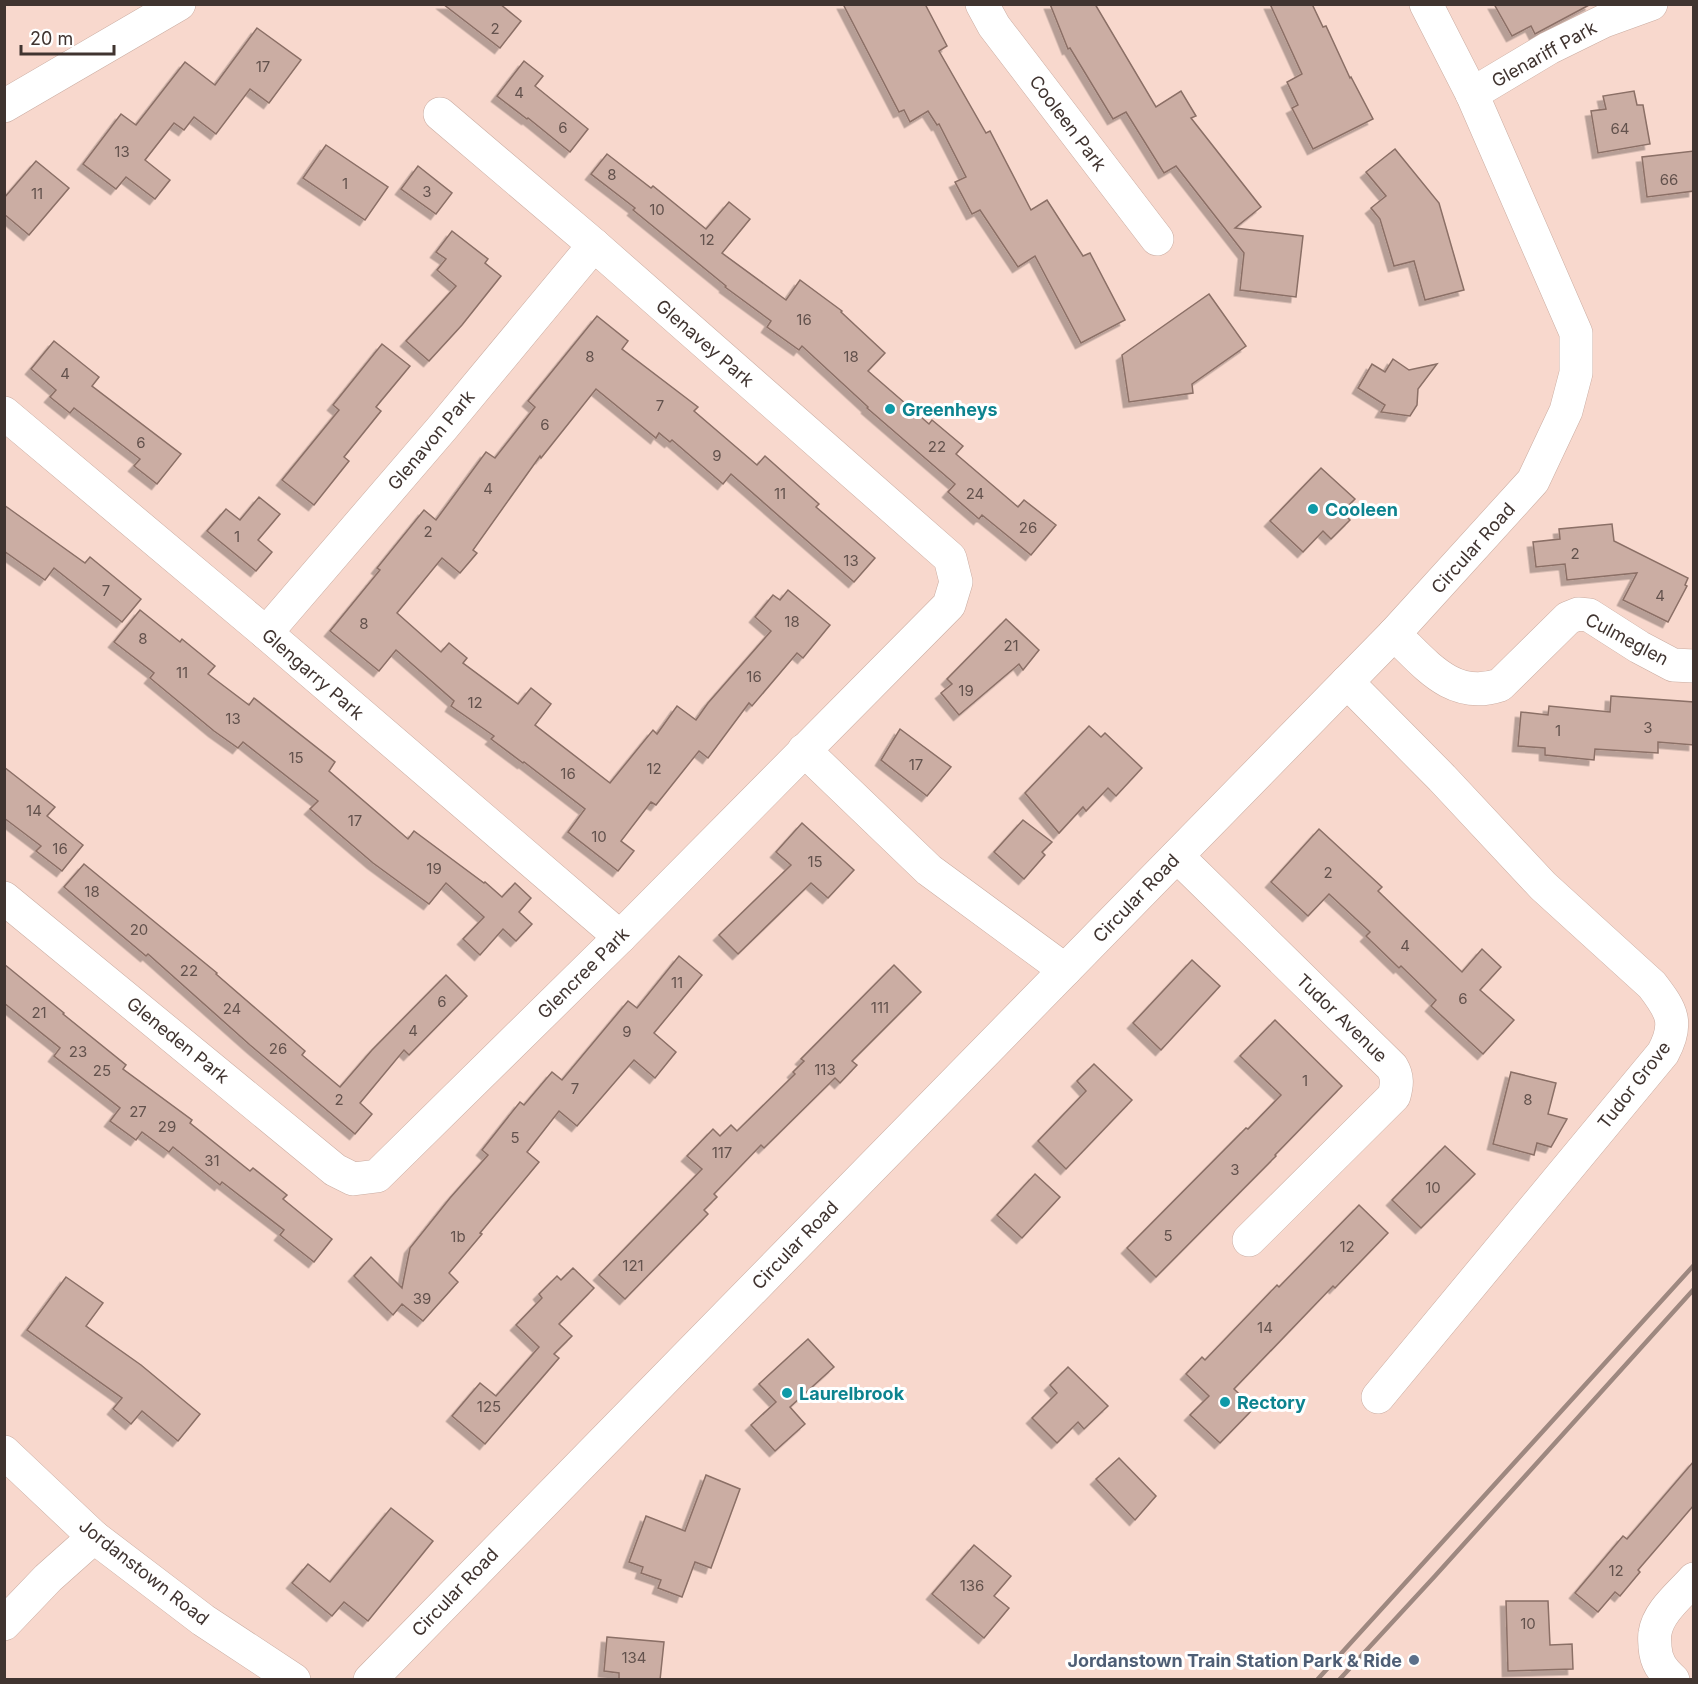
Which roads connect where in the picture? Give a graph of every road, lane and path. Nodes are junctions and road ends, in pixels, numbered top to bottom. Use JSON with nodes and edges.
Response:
{"nodes":[{"id":1,"x":179,"y":4,"type":"edge"},
{"id":2,"x":982,"y":4,"type":"edge"},
{"id":3,"x":1426,"y":4,"type":"edge"},
{"id":4,"x":1651,"y":4,"type":"edge"},
{"id":5,"x":1472,"y":94,"type":"junction"},
{"id":6,"x":4,"y":106,"type":"edge"},
{"id":7,"x":440,"y":114,"type":"dead end"},
{"id":8,"x":1157,"y":239,"type":"dead end"},
{"id":9,"x":594,"y":245,"type":"junction"},
{"id":10,"x":4,"y":413,"type":"edge"},
{"id":11,"x":956,"y":582,"type":"joint"},
{"id":12,"x":266,"y":633,"type":"junction"},
{"id":13,"x":1394,"y":634,"type":"junction"},
{"id":14,"x":1694,"y":666,"type":"edge"},
{"id":15,"x":1347,"y":682,"type":"junction"},
{"id":16,"x":804,"y":750,"type":"junction"},
{"id":17,"x":1177,"y":856,"type":"junction"},
{"id":18,"x":4,"y":898,"type":"edge"},
{"id":19,"x":621,"y":937,"type":"junction"},
{"id":20,"x":1065,"y":970,"type":"junction"},
{"id":21,"x":354,"y":1179,"type":"joint"},
{"id":22,"x":1249,"y":1239,"type":"dead end"},
{"id":23,"x":1378,"y":1397,"type":"dead end"},
{"id":24,"x":4,"y":1452,"type":"edge"},
{"id":25,"x":94,"y":1537,"type":"junction"},
{"id":26,"x":1694,"y":1580,"type":"edge"},
{"id":27,"x":4,"y":1624,"type":"edge"},
{"id":28,"x":294,"y":1680,"type":"edge"},
{"id":29,"x":370,"y":1680,"type":"edge"},
{"id":30,"x":1673,"y":1680,"type":"edge"}],
"edges":[{"from":1,"to":6,"type":"street"},
{"from":2,"to":8,"type":"street","name":"Cooleen Park"},
{"from":3,"to":5,"type":"street","name":"Circular Road"},
{"from":4,"to":5,"type":"street","name":"Glenariff Park"},
{"from":5,"to":13,"type":"street","name":"Circular Road"},
{"from":7,"to":9,"type":"street","name":"Glenavey Park"},
{"from":9,"to":11,"type":"street","name":"Glenavey Park"},
{"from":9,"to":12,"type":"street","name":"Glenavon Park"},
{"from":10,"to":12,"type":"street","name":"Glengarry Park"},
{"from":11,"to":16,"type":"street","name":"Glencree Park"},
{"from":12,"to":19,"type":"street","name":"Glengarry Park"},
{"from":13,"to":14,"type":"street","name":"Culmeglen"},
{"from":13,"to":15,"type":"street","name":"Circular Road"},
{"from":15,"to":17,"type":"street","name":"Circular Road"},
{"from":15,"to":23,"type":"street","name":"Tudor Grove"},
{"from":16,"to":19,"type":"street","name":"Glencree Park"},
{"from":16,"to":20,"type":"street"},
{"from":17,"to":20,"type":"street","name":"Circular Road"},
{"from":17,"to":22,"type":"street","name":"Tudor Avenue"},
{"from":18,"to":21,"type":"street","name":"Gleneden Park"},
{"from":19,"to":21,"type":"street","name":"Glencree Park"},
{"from":20,"to":29,"type":"street","name":"Circular Road"},
{"from":24,"to":25,"type":"street","name":"Jordanstown Road"},
{"from":25,"to":27,"type":"street"},
{"from":25,"to":28,"type":"street","name":"Jordanstown Road"},
{"from":26,"to":30,"type":"street"}]}
